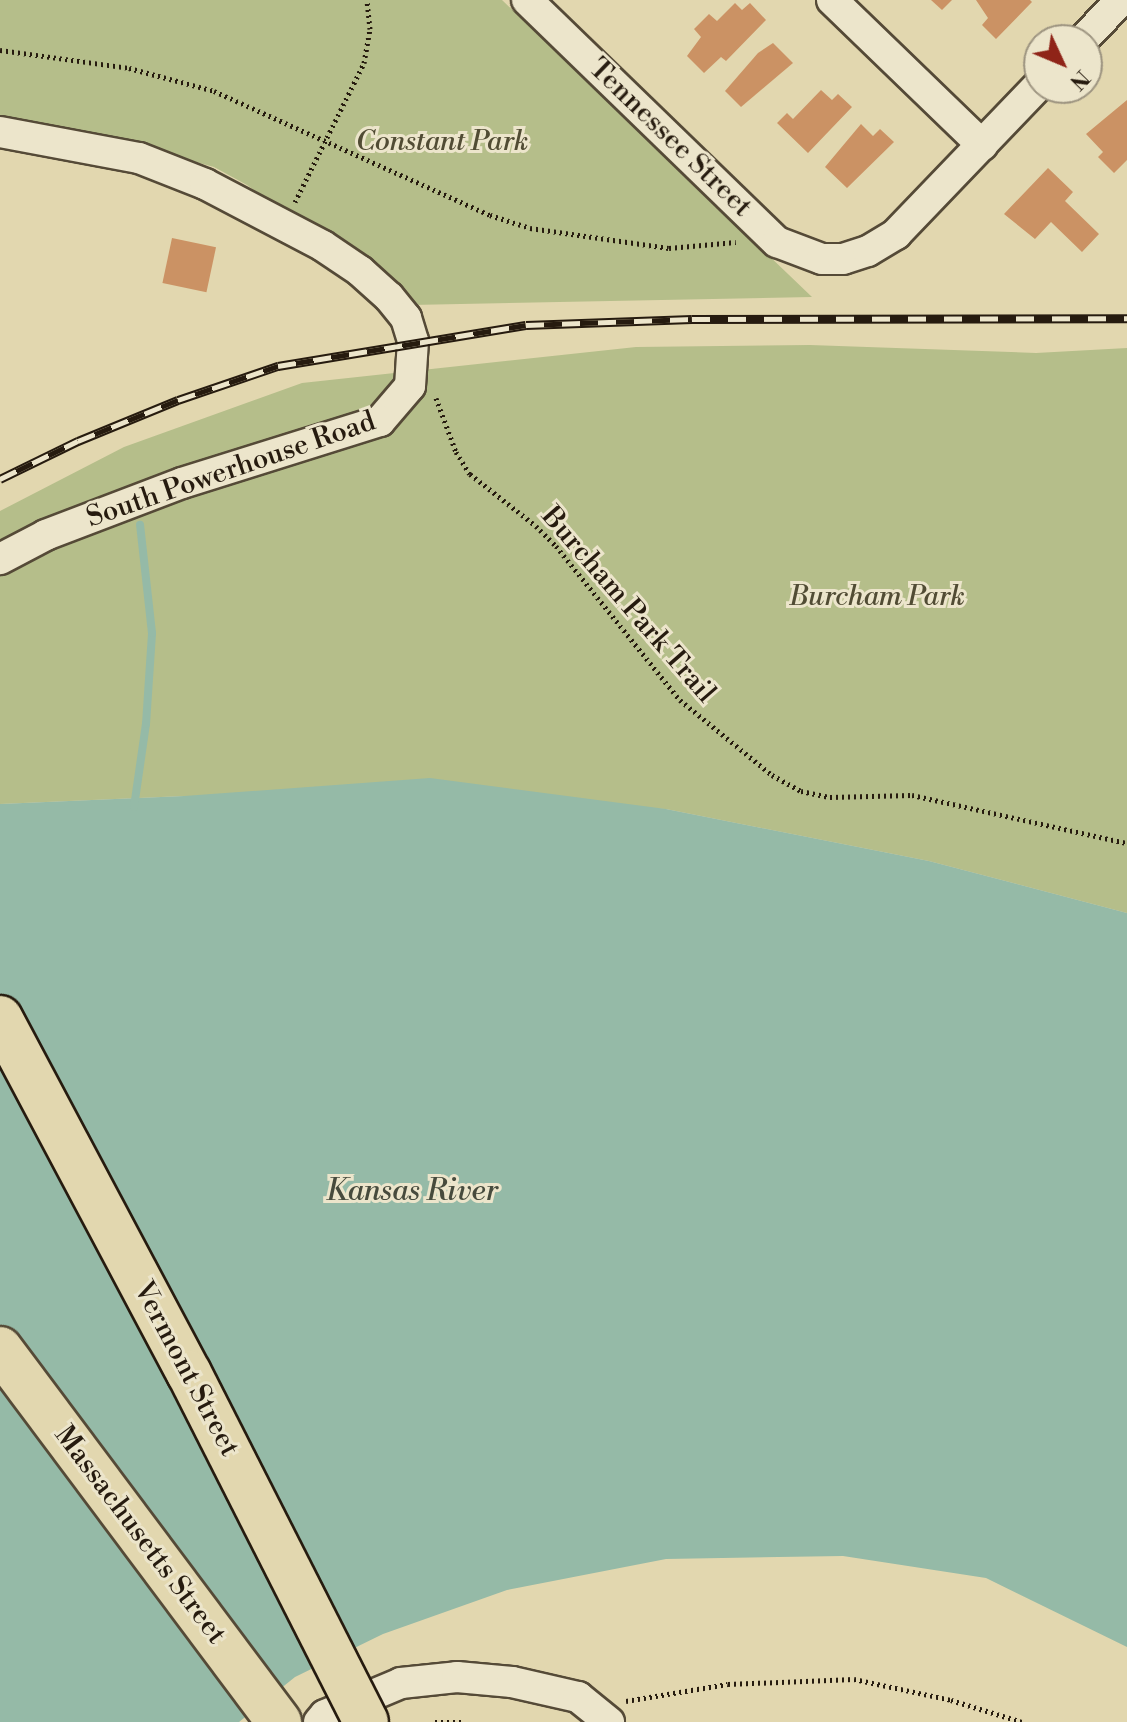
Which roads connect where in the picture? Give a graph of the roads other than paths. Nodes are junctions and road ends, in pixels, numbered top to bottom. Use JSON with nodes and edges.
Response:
{"nodes":[{"id":1,"x":527,"y":0,"type":"edge"},
{"id":2,"x":832,"y":0,"type":"edge"},
{"id":3,"x":1121,"y":0,"type":"edge"},
{"id":4,"x":1098,"y":24,"type":"edge"},
{"id":5,"x":1023,"y":102,"type":"edge"},
{"id":6,"x":0,"y":132,"type":"edge"},
{"id":7,"x":982,"y":145,"type":"junction"},
{"id":8,"x":0,"y":559,"type":"edge"},
{"id":9,"x":0,"y":1018,"type":"edge"},
{"id":10,"x":0,"y":1349,"type":"edge"},
{"id":11,"x":602,"y":1717,"type":"edge"},
{"id":12,"x":279,"y":1722,"type":"edge"},
{"id":13,"x":319,"y":1722,"type":"edge"},
{"id":14,"x":366,"y":1722,"type":"edge"}],
"edges":[{"from":1,"to":7,"type":"street","name":"Tennessee Street"},
{"from":2,"to":7,"type":"street"},
{"from":3,"to":4,"type":"street"},
{"from":5,"to":7,"type":"street"},
{"from":6,"to":8,"type":"street","name":"South Powerhouse Road"},
{"from":9,"to":14,"type":"highway","name":"Vermont Street","bridge":true},
{"from":10,"to":12,"type":"highway","name":"Massachusetts Street"},
{"from":11,"to":13,"type":"street"}]}
